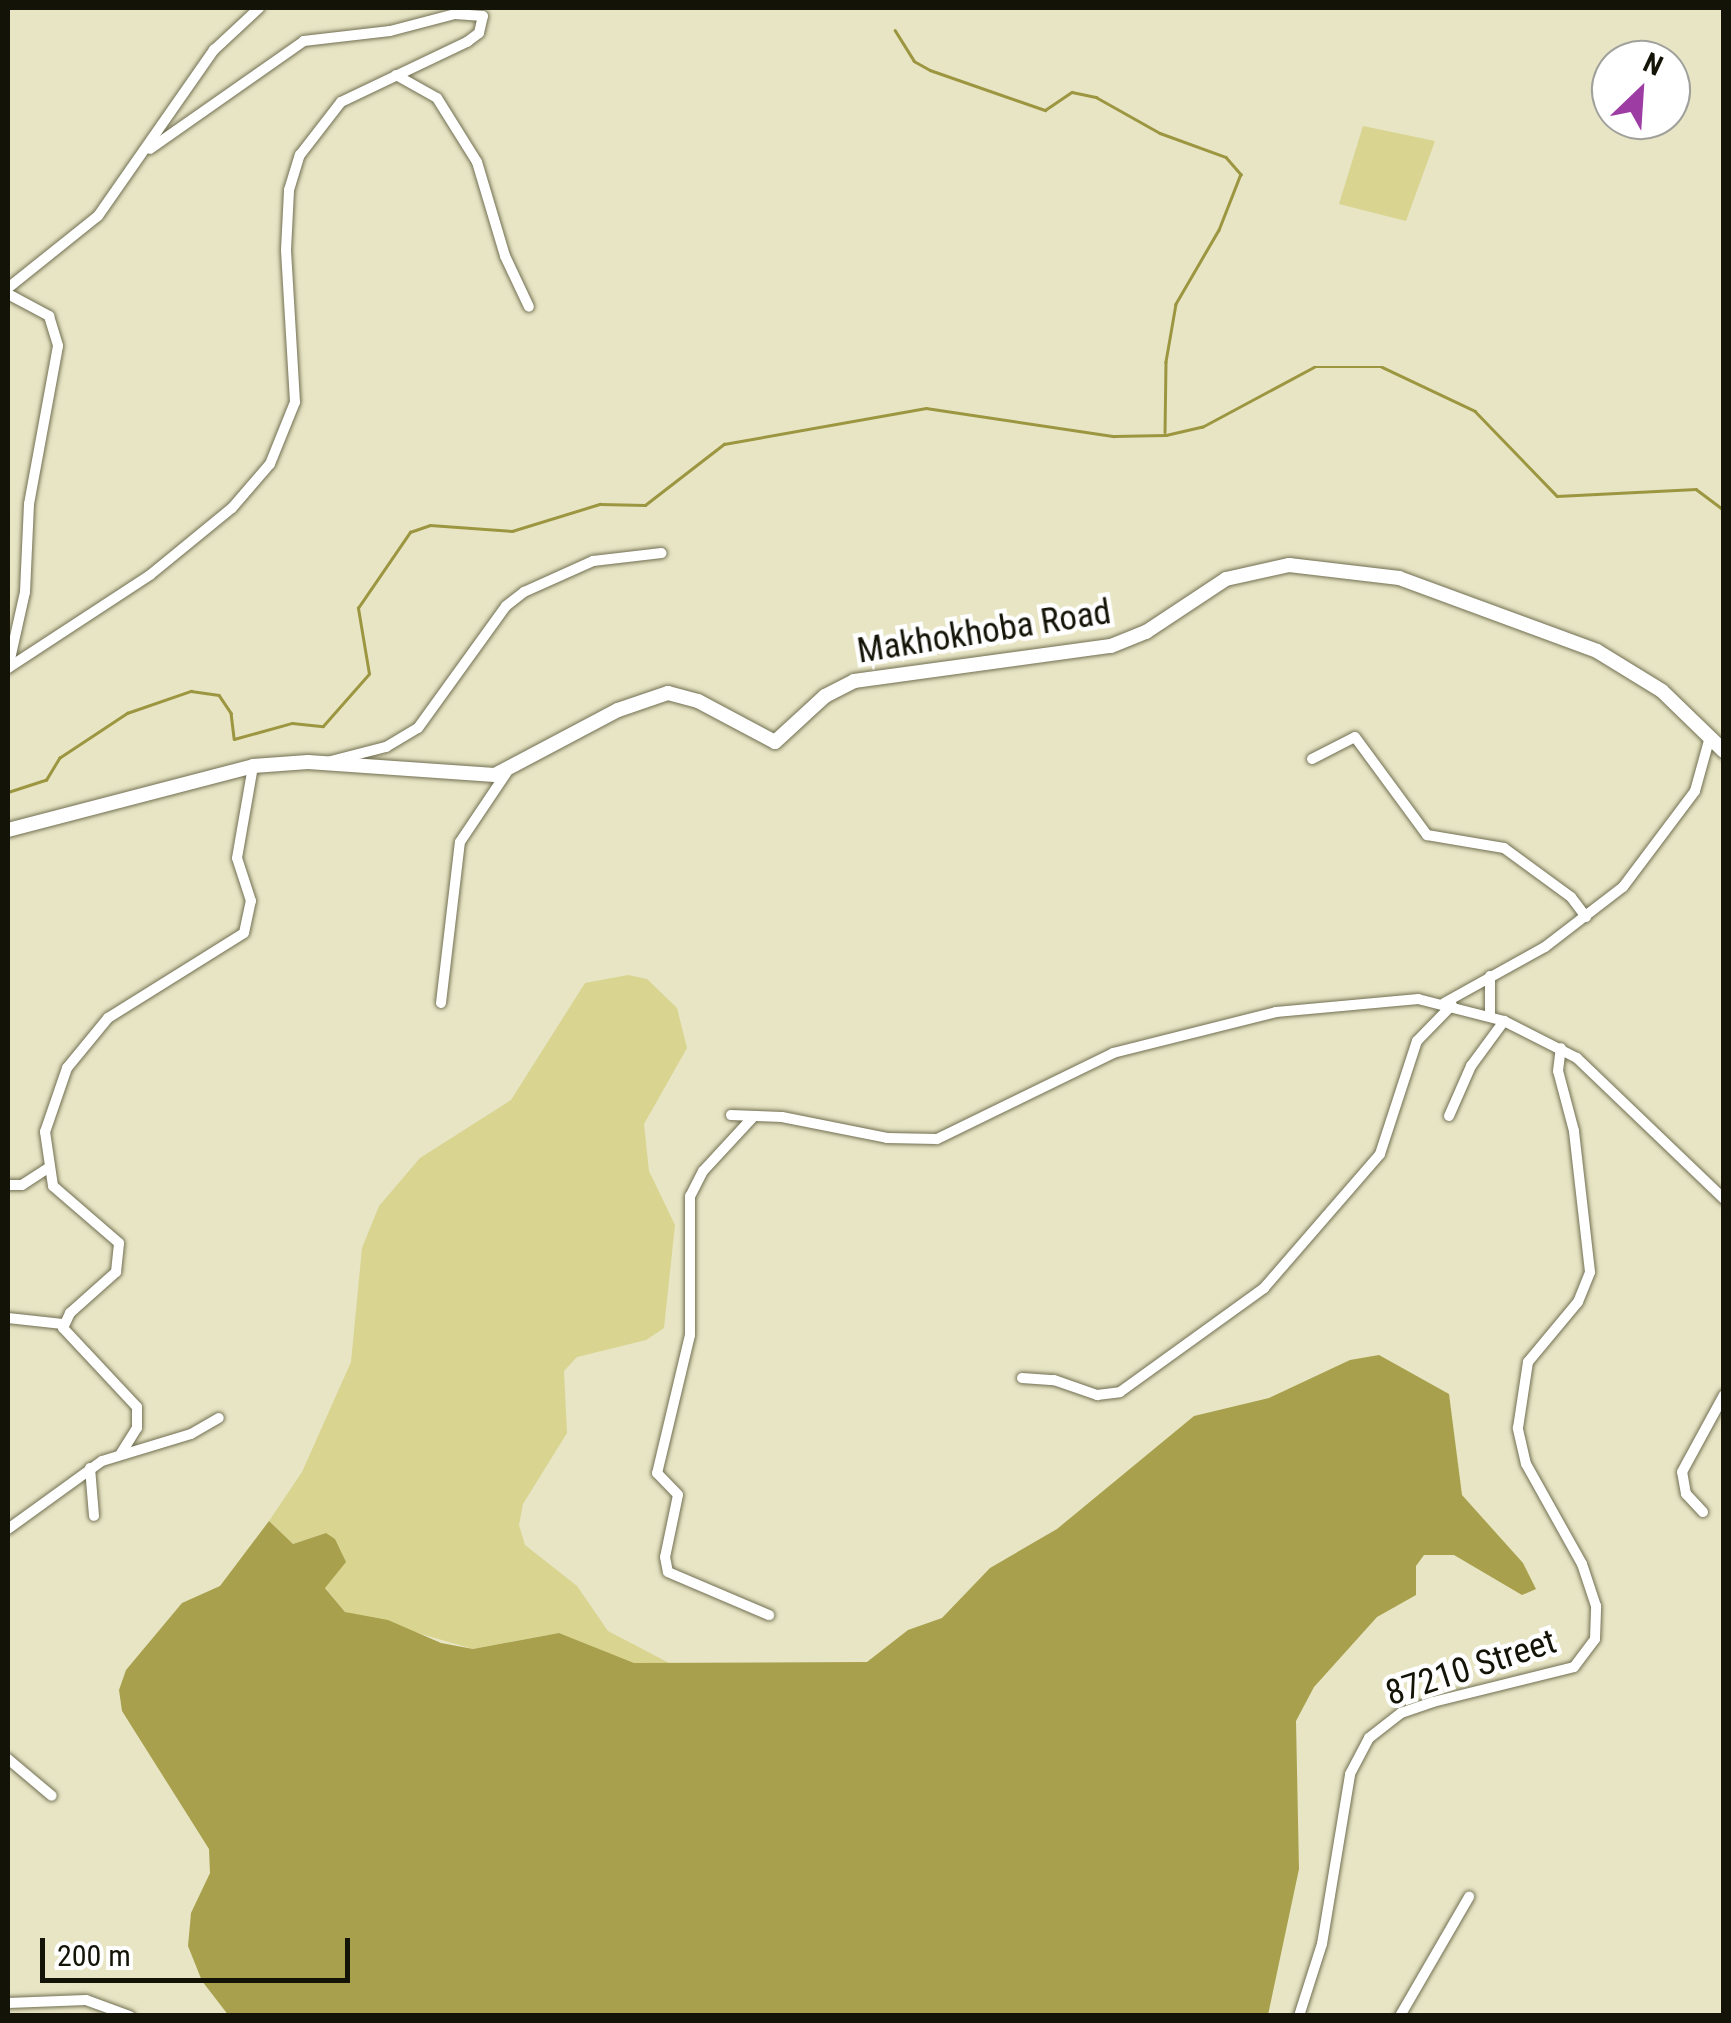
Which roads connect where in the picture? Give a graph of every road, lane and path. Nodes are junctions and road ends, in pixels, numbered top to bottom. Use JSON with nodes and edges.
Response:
{"nodes":[{"id":1,"x":259,"y":8,"type":"edge"},
{"id":2,"x":395,"y":74,"type":"junction"},
{"id":3,"x":150,"y":150,"type":"junction"},
{"id":4,"x":8,"y":291,"type":"edge"},
{"id":5,"x":529,"y":307,"type":"dead end"},
{"id":6,"x":662,"y":553,"type":"dead end"},
{"id":7,"x":8,"y":668,"type":"edge"},
{"id":8,"x":1710,"y":737,"type":"junction"},
{"id":9,"x":1723,"y":750,"type":"edge"},
{"id":10,"x":1312,"y":759,"type":"dead end"},
{"id":11,"x":326,"y":763,"type":"junction"},
{"id":12,"x":253,"y":766,"type":"junction"},
{"id":13,"x":508,"y":772,"type":"junction"},
{"id":14,"x":8,"y":830,"type":"edge"},
{"id":15,"x":1586,"y":917,"type":"junction"},
{"id":16,"x":1490,"y":976,"type":"junction"},
{"id":17,"x":440,"y":1003,"type":"dead end"},
{"id":18,"x":1448,"y":1004,"type":"junction"},
{"id":19,"x":1490,"y":1016,"type":"junction"},
{"id":20,"x":1504,"y":1021,"type":"junction"},
{"id":21,"x":1561,"y":1048,"type":"junction"},
{"id":22,"x":732,"y":1115,"type":"dead end"},
{"id":23,"x":754,"y":1116,"type":"junction"},
{"id":24,"x":1448,"y":1116,"type":"dead end"},
{"id":25,"x":46,"y":1170,"type":"junction"},
{"id":26,"x":8,"y":1185,"type":"edge"},
{"id":27,"x":1724,"y":1198,"type":"edge"},
{"id":28,"x":8,"y":1318,"type":"edge"},
{"id":29,"x":63,"y":1324,"type":"junction"},
{"id":30,"x":1022,"y":1378,"type":"dead end"},
{"id":31,"x":1724,"y":1395,"type":"edge"},
{"id":32,"x":220,"y":1418,"type":"dead end"},
{"id":33,"x":120,"y":1454,"type":"junction"},
{"id":34,"x":90,"y":1468,"type":"junction"},
{"id":35,"x":1703,"y":1512,"type":"dead end"},
{"id":36,"x":94,"y":1516,"type":"dead end"},
{"id":37,"x":8,"y":1529,"type":"edge"},
{"id":38,"x":769,"y":1615,"type":"dead end"},
{"id":39,"x":8,"y":1759,"type":"edge"},
{"id":40,"x":52,"y":1796,"type":"dead end"},
{"id":41,"x":1468,"y":1897,"type":"dead end"},
{"id":42,"x":8,"y":2003,"type":"edge"},
{"id":43,"x":130,"y":2016,"type":"edge"},
{"id":44,"x":1298,"y":2016,"type":"edge"},
{"id":45,"x":1400,"y":2016,"type":"edge"}],
"edges":[{"from":1,"to":3,"type":"street"},
{"from":2,"to":3,"type":"street"},
{"from":2,"to":5,"type":"street"},
{"from":2,"to":7,"type":"street"},
{"from":3,"to":4,"type":"street"},
{"from":4,"to":7,"type":"street"},
{"from":6,"to":11,"type":"street"},
{"from":8,"to":9,"type":"street","name":"Makhokhoba Road"},
{"from":8,"to":13,"type":"street","name":"Makhokhoba Road"},
{"from":8,"to":15,"type":"street"},
{"from":10,"to":15,"type":"street"},
{"from":11,"to":12,"type":"street","name":"Makhokhoba Road"},
{"from":11,"to":13,"type":"street","name":"Makhokhoba Road"},
{"from":12,"to":14,"type":"street","name":"Makhokhoba Road"},
{"from":12,"to":25,"type":"street"},
{"from":13,"to":17,"type":"street"},
{"from":15,"to":16,"type":"street"},
{"from":16,"to":18,"type":"street"},
{"from":16,"to":19,"type":"street"},
{"from":18,"to":19,"type":"street"},
{"from":18,"to":23,"type":"street"},
{"from":18,"to":30,"type":"street"},
{"from":19,"to":20,"type":"street"},
{"from":20,"to":21,"type":"street"},
{"from":20,"to":24,"type":"street"},
{"from":21,"to":27,"type":"street"},
{"from":21,"to":44,"type":"street","name":"87210 Street"},
{"from":22,"to":23,"type":"street"},
{"from":23,"to":38,"type":"street"},
{"from":25,"to":26,"type":"street"},
{"from":25,"to":29,"type":"street"},
{"from":28,"to":29,"type":"street"},
{"from":29,"to":33,"type":"street"},
{"from":31,"to":35,"type":"street"},
{"from":32,"to":33,"type":"street"},
{"from":33,"to":34,"type":"street"},
{"from":34,"to":36,"type":"street"},
{"from":34,"to":37,"type":"street"},
{"from":39,"to":40,"type":"street"},
{"from":41,"to":45,"type":"street"},
{"from":42,"to":43,"type":"street"}]}
